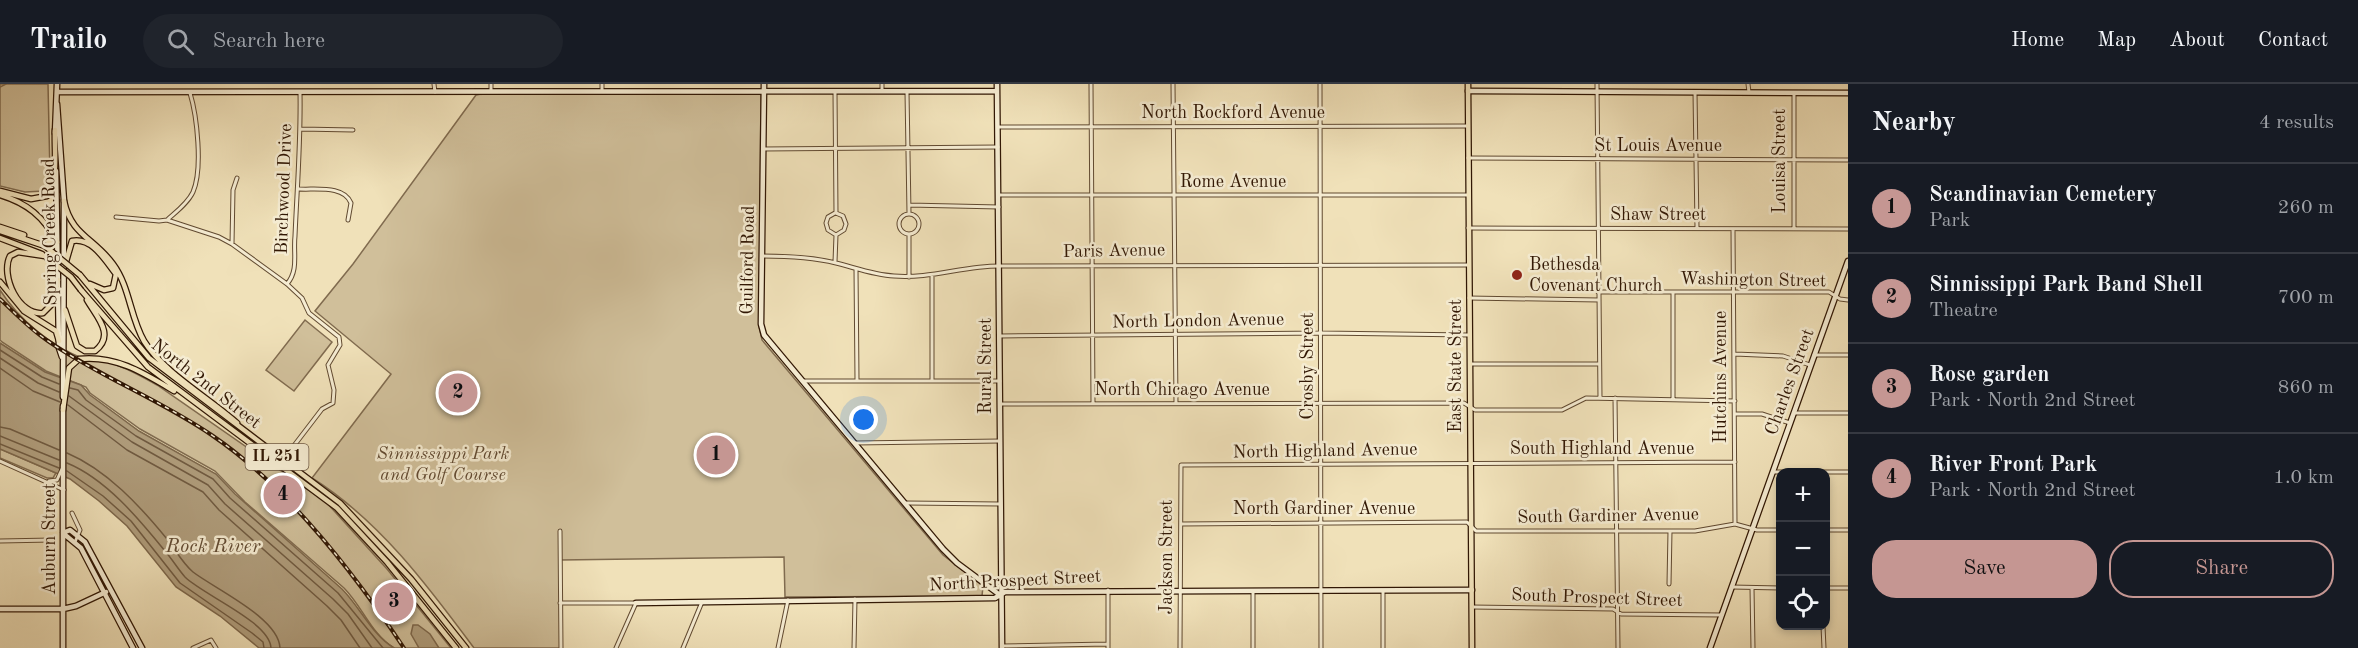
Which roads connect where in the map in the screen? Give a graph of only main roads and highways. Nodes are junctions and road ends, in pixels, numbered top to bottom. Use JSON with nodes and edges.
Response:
{"nodes":[{"id":1,"x":1468,"y":84,"type":"edge"},
{"id":2,"x":55,"y":130,"type":"road end"},
{"id":3,"x":0,"y":193,"type":"edge"},
{"id":4,"x":64,"y":201,"type":"road end"},
{"id":5,"x":0,"y":229,"type":"edge"},
{"id":6,"x":0,"y":238,"type":"edge"},
{"id":7,"x":57,"y":242,"type":"road end"},
{"id":8,"x":45,"y":257,"type":"junction"},
{"id":9,"x":65,"y":265,"type":"road end"},
{"id":10,"x":82,"y":278,"type":"junction"},
{"id":11,"x":58,"y":280,"type":"road end"},
{"id":12,"x":0,"y":282,"type":"edge"},
{"id":13,"x":81,"y":290,"type":"junction"},
{"id":14,"x":65,"y":310,"type":"road end"},
{"id":15,"x":59,"y":341,"type":"road end"},
{"id":16,"x":196,"y":404,"type":"junction"},
{"id":17,"x":63,"y":410,"type":"road end"},
{"id":18,"x":273,"y":454,"type":"junction"},
{"id":19,"x":456,"y":648,"type":"edge"},
{"id":20,"x":465,"y":648,"type":"edge"},
{"id":21,"x":1472,"y":648,"type":"edge"}],
"edges":[{"from":1,"to":21,"type":"main road","name":"East State Street"},
{"from":2,"to":3,"type":"main road"},
{"from":3,"to":7,"type":"main road"},
{"from":4,"to":18,"type":"main road"},
{"from":5,"to":10,"type":"main road","name":"North 2nd Street","number":"IL 251","bridge":true},
{"from":6,"to":8,"type":"main road","name":"North 2nd Street","number":"IL 251"},
{"from":8,"to":11,"type":"main road"},
{"from":8,"to":13,"type":"main road","name":"North 2nd Street","number":"IL 251","bridge":true},
{"from":9,"to":10,"type":"main road"},
{"from":10,"to":18,"type":"main road","name":"North 2nd Street","number":"IL 251"},
{"from":12,"to":15,"type":"main road"},
{"from":13,"to":14,"type":"main road"},
{"from":13,"to":16,"type":"main road","name":"North 2nd Street","number":"IL 251"},
{"from":16,"to":17,"type":"main road"},
{"from":16,"to":19,"type":"main road","name":"North 2nd Street","number":"IL 251"},
{"from":18,"to":20,"type":"main road","name":"North 2nd Street","number":"IL 251"}]}
